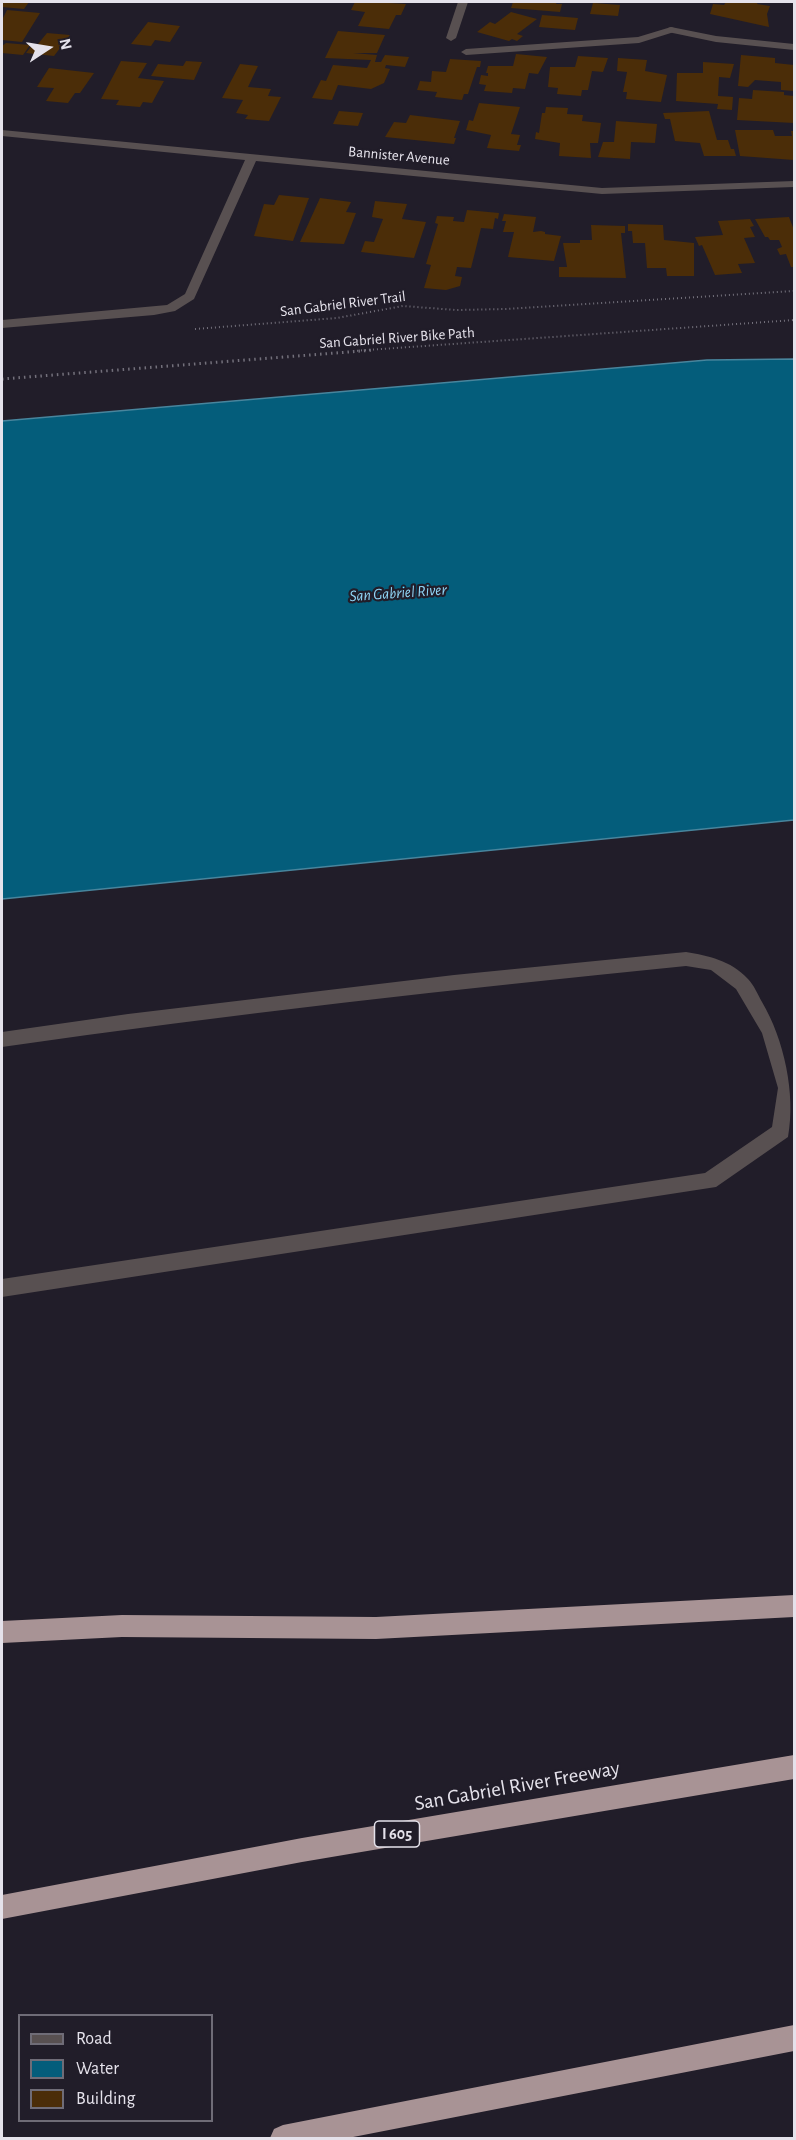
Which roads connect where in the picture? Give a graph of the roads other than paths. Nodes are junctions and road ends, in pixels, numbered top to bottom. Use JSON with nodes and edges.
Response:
{"nodes":[{"id":1,"x":463,"y":2,"type":"edge"},
{"id":2,"x":451,"y":38,"type":"dead end"},
{"id":3,"x":795,"y":47,"type":"edge"},
{"id":4,"x":466,"y":52,"type":"dead end"},
{"id":5,"x":2,"y":133,"type":"edge"},
{"id":6,"x":252,"y":157,"type":"junction"},
{"id":7,"x":795,"y":184,"type":"edge"},
{"id":8,"x":2,"y":324,"type":"edge"},
{"id":9,"x":2,"y":1039,"type":"edge"},
{"id":10,"x":2,"y":1288,"type":"edge"},
{"id":11,"x":795,"y":1606,"type":"edge"},
{"id":12,"x":2,"y":1632,"type":"edge"},
{"id":13,"x":795,"y":1767,"type":"edge"},
{"id":14,"x":2,"y":1907,"type":"edge"},
{"id":15,"x":795,"y":2038,"type":"edge"},
{"id":16,"x":283,"y":2139,"type":"edge"}],
"edges":[{"from":1,"to":2,"type":"street"},
{"from":3,"to":4,"type":"street"},
{"from":5,"to":6,"type":"street","name":"Bannister Avenue"},
{"from":6,"to":7,"type":"street","name":"Bannister Avenue"},
{"from":6,"to":8,"type":"street"},
{"from":9,"to":10,"type":"street"},
{"from":11,"to":12,"type":"highway"},
{"from":13,"to":14,"type":"highway","name":"San Gabriel River Freeway","number":"I 605"},
{"from":15,"to":16,"type":"highway"}]}
